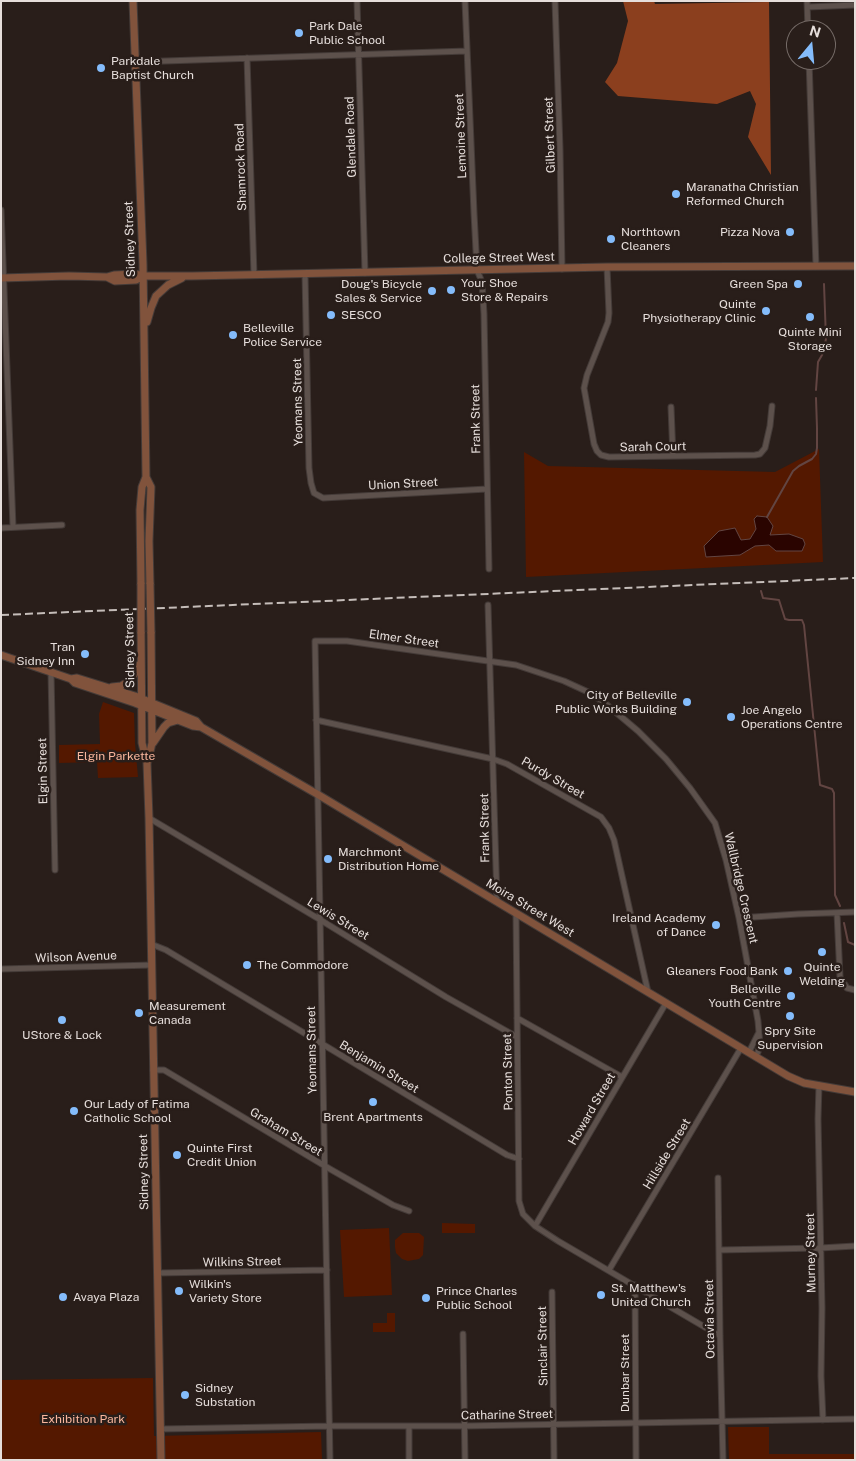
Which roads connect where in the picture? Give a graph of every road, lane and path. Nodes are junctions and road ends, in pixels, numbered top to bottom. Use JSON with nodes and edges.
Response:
{"nodes":[{"id":1,"x":133,"y":1,"type":"edge"},
{"id":2,"x":357,"y":1,"type":"edge"},
{"id":3,"x":466,"y":1,"type":"edge"},
{"id":4,"x":554,"y":1,"type":"edge"},
{"id":5,"x":807,"y":4,"type":"edge"},
{"id":6,"x":855,"y":5,"type":"edge"},
{"id":7,"x":808,"y":20,"type":"edge"},
{"id":8,"x":467,"y":51,"type":"junction"},
{"id":9,"x":359,"y":54,"type":"junction"},
{"id":10,"x":247,"y":58,"type":"junction"},
{"id":11,"x":135,"y":62,"type":"junction"},
{"id":12,"x":809,"y":70,"type":"edge"},
{"id":13,"x":1,"y":210,"type":"edge"},
{"id":14,"x":816,"y":266,"type":"junction"},
{"id":15,"x":855,"y":266,"type":"edge"},
{"id":16,"x":607,"y":267,"type":"junction"},
{"id":17,"x":562,"y":269,"type":"junction"},
{"id":18,"x":477,"y":270,"type":"junction"},
{"id":19,"x":365,"y":273,"type":"junction"},
{"id":20,"x":305,"y":274,"type":"junction"},
{"id":21,"x":254,"y":275,"type":"junction"},
{"id":22,"x":143,"y":276,"type":"junction"},
{"id":23,"x":192,"y":276,"type":"junction"},
{"id":24,"x":2,"y":278,"type":"edge"},
{"id":25,"x":145,"y":333,"type":"junction"},
{"id":26,"x":4,"y":362,"type":"edge"},
{"id":27,"x":772,"y":406,"type":"dead end"},
{"id":28,"x":671,"y":407,"type":"dead end"},
{"id":29,"x":673,"y":456,"type":"junction"},
{"id":30,"x":146,"y":477,"type":"junction"},
{"id":31,"x":487,"y":489,"type":"junction"},
{"id":32,"x":320,"y":496,"type":"joint"},
{"id":33,"x":62,"y":525,"type":"dead end"},
{"id":34,"x":14,"y":527,"type":"junction"},
{"id":35,"x":1,"y":528,"type":"edge"},
{"id":36,"x":489,"y":569,"type":"dead end"},
{"id":37,"x":488,"y":605,"type":"dead end"},
{"id":38,"x":315,"y":641,"type":"joint"},
{"id":39,"x":1,"y":656,"type":"edge"},
{"id":40,"x":141,"y":661,"type":"junction"},
{"id":41,"x":490,"y":662,"type":"junction"},
{"id":42,"x":51,"y":672,"type":"junction"},
{"id":43,"x":71,"y":679,"type":"junction"},
{"id":44,"x":110,"y":687,"type":"junction"},
{"id":45,"x":142,"y":698,"type":"junction"},
{"id":46,"x":152,"y":702,"type":"junction"},
{"id":47,"x":142,"y":706,"type":"junction"},
{"id":48,"x":152,"y":710,"type":"junction"},
{"id":49,"x":178,"y":720,"type":"junction"},
{"id":50,"x":316,"y":720,"type":"junction"},
{"id":51,"x":201,"y":727,"type":"junction"},
{"id":52,"x":152,"y":743,"type":"junction"},
{"id":53,"x":493,"y":759,"type":"junction"},
{"id":54,"x":147,"y":764,"type":"junction"},
{"id":55,"x":317,"y":794,"type":"junction"},
{"id":56,"x":149,"y":818,"type":"junction"},
{"id":57,"x":55,"y":870,"type":"dead end"},
{"id":58,"x":497,"y":901,"type":"junction"},
{"id":59,"x":855,"y":912,"type":"edge"},
{"id":60,"x":516,"y":913,"type":"junction"},
{"id":61,"x":837,"y":913,"type":"junction"},
{"id":62,"x":739,"y":918,"type":"junction"},
{"id":63,"x":320,"y":919,"type":"junction"},
{"id":64,"x":152,"y":944,"type":"junction"},
{"id":65,"x":152,"y":965,"type":"junction"},
{"id":66,"x":1,"y":969,"type":"edge"},
{"id":67,"x":855,"y":990,"type":"edge"},
{"id":68,"x":648,"y":992,"type":"junction"},
{"id":69,"x":666,"y":1003,"type":"junction"},
{"id":70,"x":517,"y":1018,"type":"junction"},
{"id":71,"x":758,"y":1034,"type":"junction"},
{"id":72,"x":517,"y":1037,"type":"junction"},
{"id":73,"x":322,"y":1044,"type":"junction"},
{"id":74,"x":741,"y":1048,"type":"junction"},
{"id":75,"x":749,"y":1052,"type":"junction"},
{"id":76,"x":756,"y":1056,"type":"junction"},
{"id":77,"x":153,"y":1070,"type":"junction"},
{"id":78,"x":622,"y":1077,"type":"junction"},
{"id":79,"x":819,"y":1085,"type":"junction"},
{"id":80,"x":855,"y":1092,"type":"edge"},
{"id":81,"x":519,"y":1159,"type":"junction"},
{"id":82,"x":325,"y":1166,"type":"junction"},
{"id":83,"x":718,"y":1178,"type":"dead end"},
{"id":84,"x":409,"y":1211,"type":"dead end"},
{"id":85,"x":535,"y":1226,"type":"junction"},
{"id":86,"x":855,"y":1246,"type":"edge"},
{"id":87,"x":820,"y":1248,"type":"junction"},
{"id":88,"x":719,"y":1250,"type":"junction"},
{"id":89,"x":327,"y":1270,"type":"junction"},
{"id":90,"x":609,"y":1270,"type":"junction"},
{"id":91,"x":157,"y":1273,"type":"junction"},
{"id":92,"x":635,"y":1286,"type":"junction"},
{"id":93,"x":552,"y":1292,"type":"dead end"},
{"id":94,"x":463,"y":1334,"type":"dead end"},
{"id":95,"x":720,"y":1336,"type":"junction"},
{"id":96,"x":855,"y":1419,"type":"edge"},
{"id":97,"x":823,"y":1420,"type":"junction"},
{"id":98,"x":722,"y":1421,"type":"junction"},
{"id":99,"x":554,"y":1424,"type":"junction"},
{"id":100,"x":636,"y":1424,"type":"junction"},
{"id":101,"x":330,"y":1426,"type":"junction"},
{"id":102,"x":408,"y":1426,"type":"junction"},
{"id":103,"x":465,"y":1426,"type":"junction"},
{"id":104,"x":160,"y":1429,"type":"junction"},
{"id":105,"x":161,"y":1460,"type":"edge"},
{"id":106,"x":330,"y":1460,"type":"edge"},
{"id":107,"x":409,"y":1460,"type":"edge"},
{"id":108,"x":465,"y":1460,"type":"edge"},
{"id":109,"x":554,"y":1460,"type":"edge"},
{"id":110,"x":636,"y":1460,"type":"edge"},
{"id":111,"x":723,"y":1460,"type":"edge"}],
"edges":[{"from":1,"to":11,"type":"main road","name":"Sidney Street"},
{"from":2,"to":9,"type":"street","name":"Glendale Road"},
{"from":3,"to":8,"type":"street","name":"Lemoine Street"},
{"from":4,"to":17,"type":"street","name":"Gilbert Street"},
{"from":5,"to":6,"type":"street"},
{"from":5,"to":7,"type":"street"},
{"from":8,"to":9,"type":"street"},
{"from":8,"to":18,"type":"street","name":"Lemoine Street"},
{"from":9,"to":10,"type":"street"},
{"from":9,"to":19,"type":"street","name":"Glendale Road"},
{"from":10,"to":11,"type":"street"},
{"from":10,"to":21,"type":"street","name":"Shamrock Road"},
{"from":11,"to":22,"type":"main road","name":"Sidney Street"},
{"from":12,"to":14,"type":"street"},
{"from":13,"to":24,"type":"street"},
{"from":14,"to":15,"type":"main road","name":"College Street West"},
{"from":14,"to":16,"type":"main road","name":"College Street West"},
{"from":16,"to":17,"type":"main road","name":"College Street West"},
{"from":16,"to":29,"type":"street","name":"Sarah Court"},
{"from":17,"to":18,"type":"main road","name":"College Street West"},
{"from":18,"to":19,"type":"main road","name":"College Street West"},
{"from":18,"to":31,"type":"street","name":"Frank Street"},
{"from":19,"to":20,"type":"main road","name":"College Street West"},
{"from":20,"to":21,"type":"main road","name":"College Street West"},
{"from":20,"to":32,"type":"street","name":"Yeomans Street"},
{"from":21,"to":23,"type":"main road","name":"College Street West"},
{"from":22,"to":23,"type":"main road","name":"College Street West"},
{"from":22,"to":24,"type":"main road","name":"College Street West"},
{"from":22,"to":25,"type":"main road","name":"Sidney Street"},
{"from":23,"to":25,"type":"main road"},
{"from":24,"to":26,"type":"street"},
{"from":25,"to":30,"type":"main road","name":"Sidney Street"},
{"from":26,"to":34,"type":"street"},
{"from":27,"to":29,"type":"street","name":"Sarah Court"},
{"from":28,"to":29,"type":"street"},
{"from":30,"to":40,"type":"main road","name":"Sidney Street","bridge":true},
{"from":30,"to":46,"type":"main road","name":"Sidney Street","bridge":true},
{"from":31,"to":32,"type":"street","name":"Union Street"},
{"from":31,"to":36,"type":"street","name":"Frank Street"},
{"from":33,"to":34,"type":"street"},
{"from":34,"to":35,"type":"street"},
{"from":37,"to":41,"type":"street","name":"Frank Street"},
{"from":38,"to":41,"type":"street","name":"Elmer Street"},
{"from":38,"to":50,"type":"street","name":"Yeomans Street"},
{"from":39,"to":42,"type":"main road","name":"Moira Street West"},
{"from":40,"to":44,"type":"main road"},
{"from":40,"to":45,"type":"main road","name":"Sidney Street"},
{"from":41,"to":53,"type":"street","name":"Frank Street"},
{"from":41,"to":62,"type":"street","name":"Wallbridge Crescent"},
{"from":42,"to":43,"type":"main road","name":"Moira Street West"},
{"from":42,"to":57,"type":"street","name":"Elgin Street"},
{"from":43,"to":44,"type":"main road","name":"Moira Street West"},
{"from":43,"to":47,"type":"main road","name":"Moira Street West"},
{"from":44,"to":45,"type":"main road","name":"Moira Street West"},
{"from":45,"to":46,"type":"main road","name":"Moira Street West"},
{"from":45,"to":47,"type":"main road","name":"Sidney Street"},
{"from":46,"to":48,"type":"main road","name":"Sidney Street"},
{"from":46,"to":51,"type":"main road","name":"Moira Street West"},
{"from":47,"to":48,"type":"main road","name":"Moira Street West"},
{"from":47,"to":54,"type":"main road","name":"Sidney Street"},
{"from":48,"to":49,"type":"main road","name":"Moira Street West"},
{"from":48,"to":52,"type":"main road","name":"Sidney Street"},
{"from":49,"to":51,"type":"main road","name":"Moira Street West"},
{"from":49,"to":52,"type":"main road"},
{"from":50,"to":53,"type":"street","name":"Purdy Street"},
{"from":50,"to":55,"type":"street","name":"Yeomans Street"},
{"from":51,"to":55,"type":"main road","name":"Moira Street West"},
{"from":52,"to":54,"type":"main road","name":"Sidney Street"},
{"from":53,"to":58,"type":"street","name":"Frank Street"},
{"from":53,"to":68,"type":"street","name":"Purdy Street"},
{"from":54,"to":56,"type":"main road","name":"Sidney Street"},
{"from":55,"to":58,"type":"main road","name":"Moira Street West"},
{"from":55,"to":63,"type":"street","name":"Yeomans Street"},
{"from":56,"to":63,"type":"street","name":"Lewis Street"},
{"from":56,"to":64,"type":"main road","name":"Sidney Street"},
{"from":58,"to":60,"type":"main road","name":"Moira Street West"},
{"from":59,"to":61,"type":"street"},
{"from":60,"to":68,"type":"main road","name":"Moira Street West"},
{"from":60,"to":70,"type":"street","name":"Ponton Street"},
{"from":61,"to":62,"type":"street"},
{"from":61,"to":67,"type":"street"},
{"from":62,"to":71,"type":"street","name":"Wallbridge Crescent"},
{"from":63,"to":72,"type":"street","name":"Lewis Street"},
{"from":63,"to":73,"type":"street","name":"Yeomans Street"},
{"from":64,"to":65,"type":"main road","name":"Sidney Street"},
{"from":64,"to":73,"type":"street","name":"Benjamin Street"},
{"from":65,"to":66,"type":"street","name":"Wilson Avenue"},
{"from":65,"to":77,"type":"main road","name":"Sidney Street"},
{"from":68,"to":69,"type":"main road","name":"Moira Street West"},
{"from":69,"to":74,"type":"main road","name":"Moira Street West"},
{"from":69,"to":78,"type":"street","name":"Howard Street"},
{"from":70,"to":72,"type":"street","name":"Ponton Street"},
{"from":70,"to":78,"type":"street"},
{"from":71,"to":75,"type":"street"},
{"from":71,"to":76,"type":"street","name":"Wallbridge Crescent"},
{"from":72,"to":81,"type":"street","name":"Ponton Street"},
{"from":73,"to":81,"type":"street","name":"Benjamin Street"},
{"from":73,"to":82,"type":"street","name":"Yeomans Street"},
{"from":74,"to":75,"type":"main road","name":"Moira Street West"},
{"from":74,"to":90,"type":"street","name":"Hillside Street"},
{"from":75,"to":76,"type":"main road","name":"Moira Street West"},
{"from":76,"to":79,"type":"main road","name":"Moira Street West"},
{"from":77,"to":82,"type":"street","name":"Graham Street"},
{"from":77,"to":91,"type":"main road","name":"Sidney Street"},
{"from":78,"to":85,"type":"street","name":"Howard Street"},
{"from":79,"to":80,"type":"main road","name":"Moira Street West"},
{"from":79,"to":87,"type":"street","name":"Murney Street"},
{"from":81,"to":85,"type":"street","name":"Ponton Street"},
{"from":82,"to":84,"type":"street","name":"Graham Street"},
{"from":82,"to":89,"type":"street","name":"Yeomans Street"},
{"from":83,"to":88,"type":"street","name":"Octavia Street"},
{"from":85,"to":90,"type":"street"},
{"from":86,"to":87,"type":"street"},
{"from":87,"to":88,"type":"street"},
{"from":87,"to":97,"type":"street","name":"Murney Street"},
{"from":88,"to":95,"type":"street","name":"Octavia Street"},
{"from":89,"to":91,"type":"street","name":"Wilkins Street"},
{"from":89,"to":101,"type":"street","name":"Yeomans Street"},
{"from":90,"to":92,"type":"street"},
{"from":91,"to":104,"type":"main road","name":"Sidney Street"},
{"from":92,"to":95,"type":"street"},
{"from":92,"to":100,"type":"street","name":"Dunbar Street"},
{"from":93,"to":99,"type":"street","name":"Sinclair Street"},
{"from":94,"to":103,"type":"street"},
{"from":95,"to":98,"type":"street","name":"Octavia Street"},
{"from":96,"to":97,"type":"street","name":"Catharine Street"},
{"from":97,"to":98,"type":"street","name":"Catharine Street"},
{"from":98,"to":100,"type":"street","name":"Catharine Street"},
{"from":98,"to":111,"type":"street","name":"Octavia Street"},
{"from":99,"to":100,"type":"street","name":"Catharine Street"},
{"from":99,"to":103,"type":"street","name":"Catharine Street"},
{"from":99,"to":109,"type":"street","name":"Sinclair Street"},
{"from":100,"to":110,"type":"street","name":"Dunbar Street"},
{"from":101,"to":102,"type":"street","name":"Catharine Street"},
{"from":101,"to":104,"type":"street","name":"Catharine Street"},
{"from":101,"to":106,"type":"street","name":"Yeomans Street"},
{"from":102,"to":103,"type":"street","name":"Catharine Street"},
{"from":102,"to":107,"type":"street"},
{"from":103,"to":108,"type":"street"},
{"from":104,"to":105,"type":"main road","name":"Sidney Street"}]}
